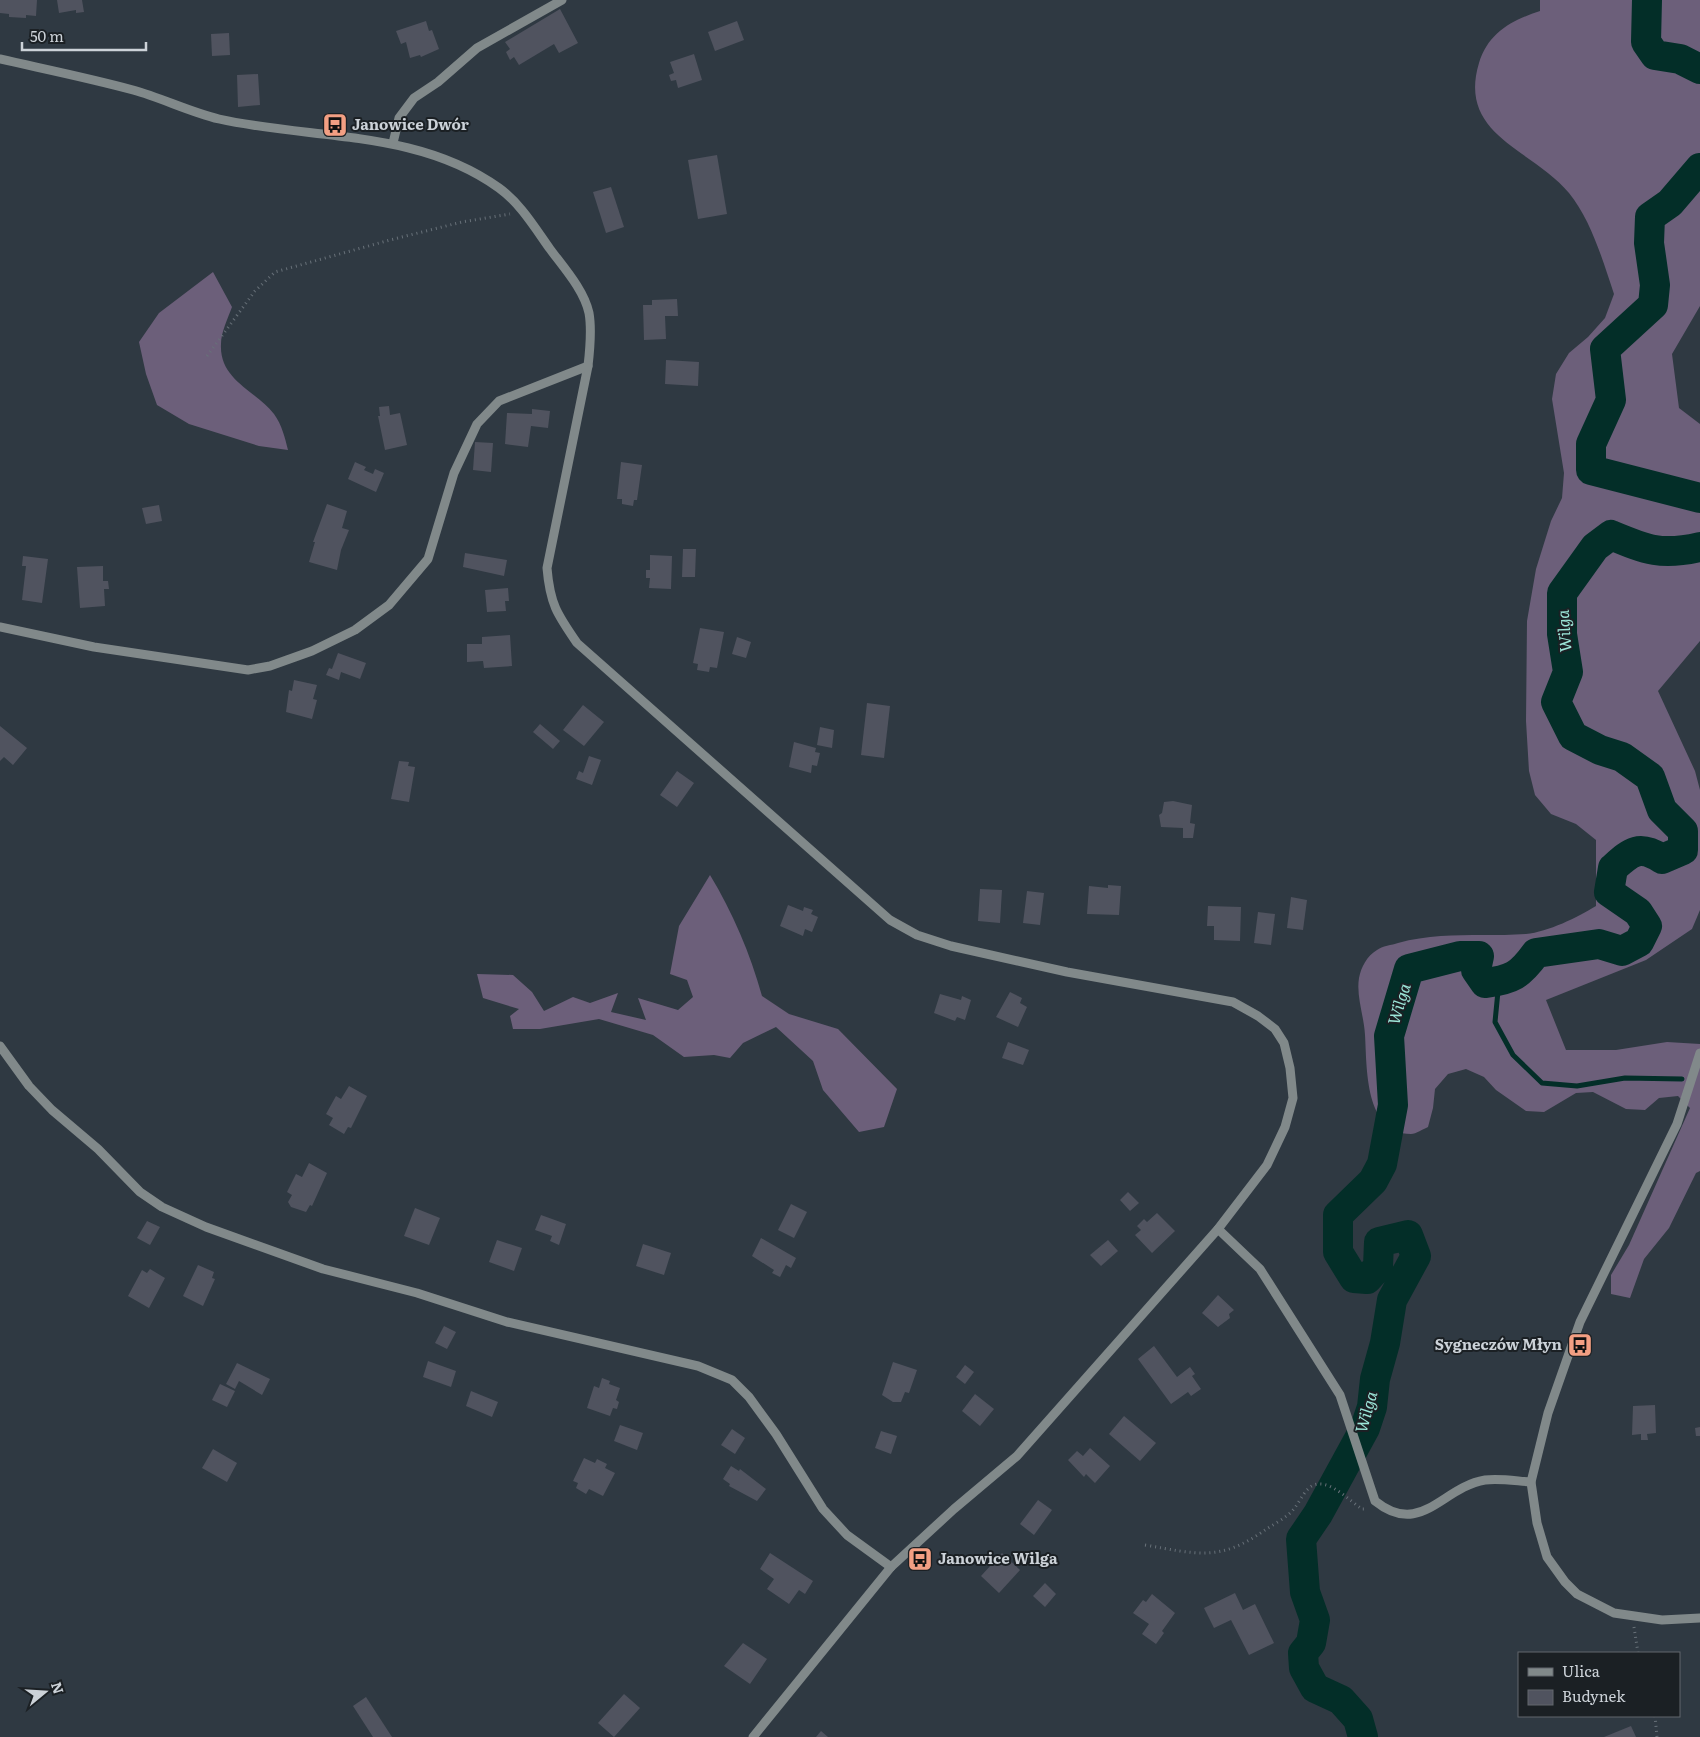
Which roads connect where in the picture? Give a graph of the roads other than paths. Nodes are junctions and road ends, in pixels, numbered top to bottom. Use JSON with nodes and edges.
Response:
{"nodes":[{"id":1,"x":562,"y":0,"type":"edge"},
{"id":2,"x":0,"y":59,"type":"edge"},
{"id":3,"x":393,"y":143,"type":"junction"},
{"id":4,"x":588,"y":366,"type":"junction"},
{"id":5,"x":0,"y":627,"type":"edge"},
{"id":6,"x":0,"y":1046,"type":"edge"},
{"id":7,"x":1700,"y":1053,"type":"edge"},
{"id":8,"x":1218,"y":1229,"type":"junction"},
{"id":9,"x":1531,"y":1482,"type":"junction"},
{"id":10,"x":891,"y":1567,"type":"junction"},
{"id":11,"x":1700,"y":1618,"type":"edge"},
{"id":12,"x":753,"y":1737,"type":"edge"}],
"edges":[{"from":1,"to":3,"type":"street"},
{"from":2,"to":3,"type":"street"},
{"from":3,"to":4,"type":"street"},
{"from":4,"to":5,"type":"street"},
{"from":4,"to":8,"type":"street"},
{"from":6,"to":10,"type":"street"},
{"from":7,"to":9,"type":"street"},
{"from":8,"to":9,"type":"street"},
{"from":8,"to":10,"type":"street"},
{"from":9,"to":11,"type":"street"},
{"from":10,"to":12,"type":"street"}]}
